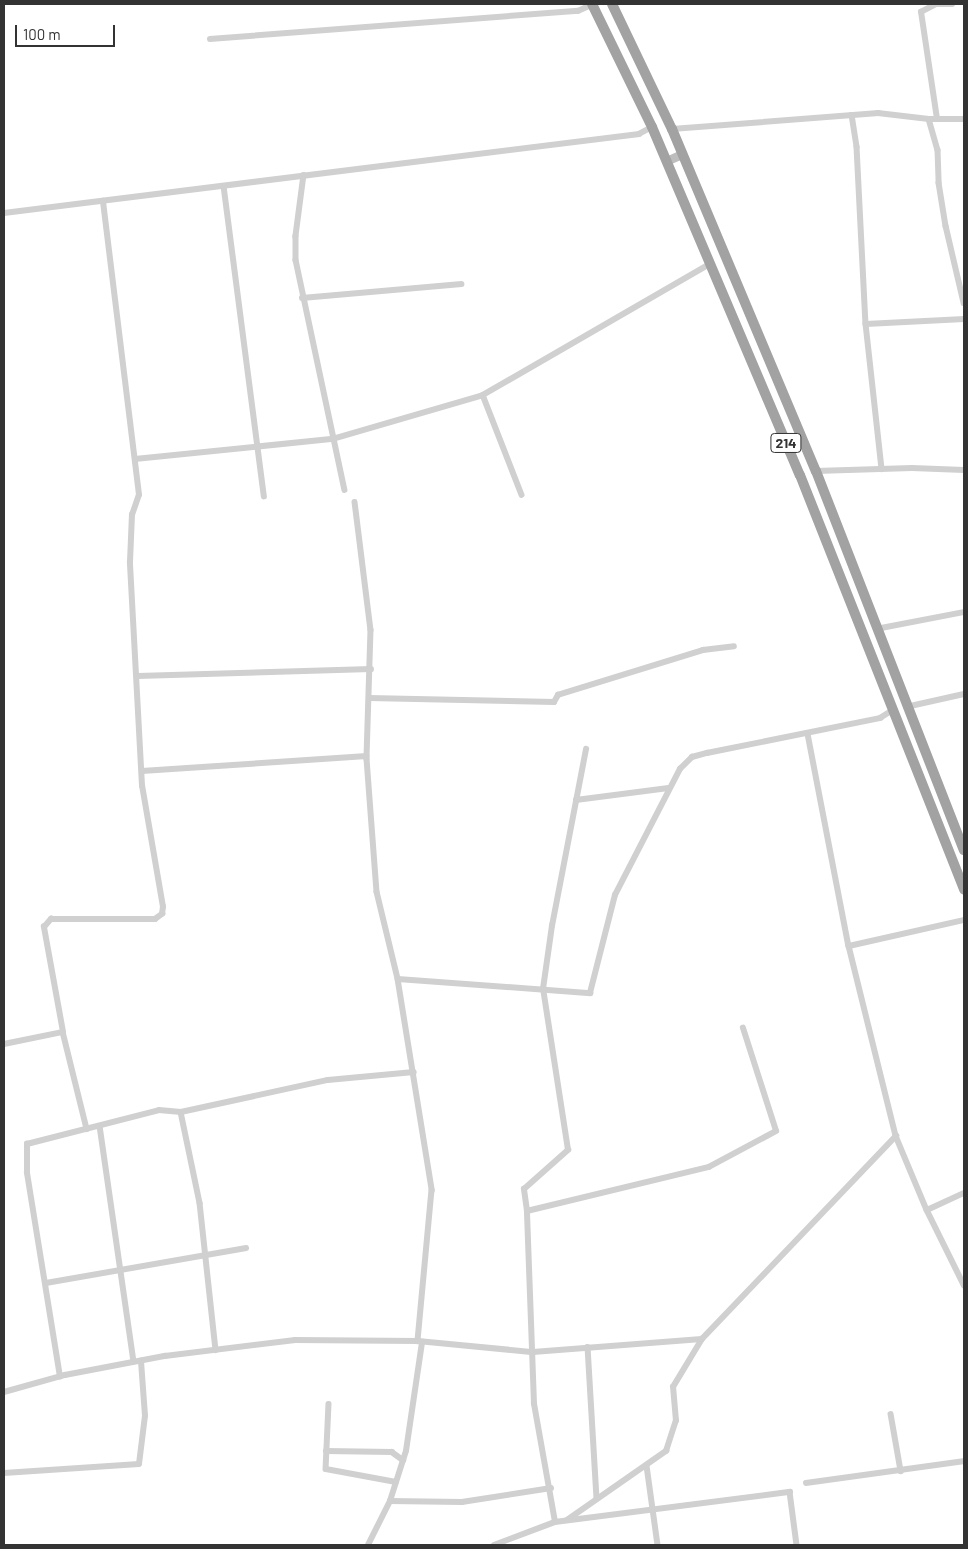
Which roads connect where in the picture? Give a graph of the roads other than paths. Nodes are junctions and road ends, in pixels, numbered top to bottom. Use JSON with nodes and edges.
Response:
{"nodes":[{"id":1,"x":593,"y":4,"type":"edge"},
{"id":2,"x":612,"y":4,"type":"edge"},
{"id":3,"x":952,"y":4,"type":"edge"},
{"id":4,"x":210,"y":39,"type":"dead end"},
{"id":5,"x":852,"y":115,"type":"junction"},
{"id":6,"x":937,"y":119,"type":"junction"},
{"id":7,"x":964,"y":119,"type":"edge"},
{"id":8,"x":929,"y":120,"type":"junction"},
{"id":9,"x":652,"y":127,"type":"junction"},
{"id":10,"x":672,"y":129,"type":"junction"},
{"id":11,"x":682,"y":154,"type":"junction"},
{"id":12,"x":666,"y":161,"type":"junction"},
{"id":13,"x":304,"y":175,"type":"junction"},
{"id":14,"x":224,"y":186,"type":"junction"},
{"id":15,"x":103,"y":201,"type":"junction"},
{"id":16,"x":4,"y":213,"type":"edge"},
{"id":17,"x":708,"y":266,"type":"junction"},
{"id":18,"x":461,"y":284,"type":"dead end"},
{"id":19,"x":302,"y":298,"type":"junction"},
{"id":20,"x":964,"y":303,"type":"edge"},
{"id":21,"x":964,"y":319,"type":"edge"},
{"id":22,"x":866,"y":324,"type":"junction"},
{"id":23,"x":483,"y":395,"type":"junction"},
{"id":24,"x":333,"y":439,"type":"junction"},
{"id":25,"x":257,"y":444,"type":"junction"},
{"id":26,"x":135,"y":460,"type":"junction"},
{"id":27,"x":882,"y":469,"type":"junction"},
{"id":28,"x":964,"y":470,"type":"edge"},
{"id":29,"x":816,"y":471,"type":"junction"},
{"id":30,"x":344,"y":490,"type":"dead end"},
{"id":31,"x":522,"y":494,"type":"dead end"},
{"id":32,"x":264,"y":496,"type":"dead end"},
{"id":33,"x":355,"y":502,"type":"dead end"},
{"id":34,"x":964,"y":612,"type":"edge"},
{"id":35,"x":875,"y":630,"type":"junction"},
{"id":36,"x":734,"y":646,"type":"dead end"},
{"id":37,"x":371,"y":669,"type":"junction"},
{"id":38,"x":138,"y":676,"type":"junction"},
{"id":39,"x":964,"y":694,"type":"edge"},
{"id":40,"x":369,"y":698,"type":"junction"},
{"id":41,"x":906,"y":707,"type":"junction"},
{"id":42,"x":892,"y":710,"type":"junction"},
{"id":43,"x":808,"y":734,"type":"junction"},
{"id":44,"x":586,"y":749,"type":"dead end"},
{"id":45,"x":367,"y":756,"type":"junction"},
{"id":46,"x":142,"y":771,"type":"junction"},
{"id":47,"x":668,"y":788,"type":"junction"},
{"id":48,"x":576,"y":800,"type":"junction"},
{"id":49,"x":964,"y":850,"type":"edge"},
{"id":50,"x":964,"y":890,"type":"edge"},
{"id":51,"x":964,"y":920,"type":"edge"},
{"id":52,"x":849,"y":946,"type":"junction"},
{"id":53,"x":398,"y":979,"type":"junction"},
{"id":54,"x":543,"y":989,"type":"junction"},
{"id":55,"x":743,"y":1028,"type":"dead end"},
{"id":56,"x":63,"y":1032,"type":"junction"},
{"id":57,"x":4,"y":1044,"type":"edge"},
{"id":58,"x":414,"y":1072,"type":"junction"},
{"id":59,"x":181,"y":1112,"type":"junction"},
{"id":60,"x":100,"y":1126,"type":"junction"},
{"id":61,"x":87,"y":1129,"type":"junction"},
{"id":62,"x":896,"y":1136,"type":"junction"},
{"id":63,"x":964,"y":1194,"type":"edge"},
{"id":64,"x":927,"y":1210,"type":"junction"},
{"id":65,"x":527,"y":1211,"type":"junction"},
{"id":66,"x":246,"y":1248,"type":"dead end"},
{"id":67,"x":205,"y":1255,"type":"junction"},
{"id":68,"x":121,"y":1270,"type":"junction"},
{"id":69,"x":46,"y":1283,"type":"junction"},
{"id":70,"x":964,"y":1285,"type":"edge"},
{"id":71,"x":702,"y":1339,"type":"junction"},
{"id":72,"x":420,"y":1342,"type":"junction"},
{"id":73,"x":588,"y":1347,"type":"junction"},
{"id":74,"x":216,"y":1350,"type":"junction"},
{"id":75,"x":533,"y":1352,"type":"junction"},
{"id":76,"x":138,"y":1361,"type":"junction"},
{"id":77,"x":60,"y":1377,"type":"junction"},
{"id":78,"x":4,"y":1392,"type":"edge"},
{"id":79,"x":329,"y":1404,"type":"dead end"},
{"id":80,"x":891,"y":1414,"type":"dead end"},
{"id":81,"x":326,"y":1451,"type":"junction"},
{"id":82,"x":403,"y":1460,"type":"junction"},
{"id":83,"x":964,"y":1461,"type":"edge"},
{"id":84,"x":646,"y":1466,"type":"junction"},
{"id":85,"x":901,"y":1470,"type":"junction"},
{"id":86,"x":4,"y":1473,"type":"edge"},
{"id":87,"x":396,"y":1482,"type":"junction"},
{"id":88,"x":806,"y":1484,"type":"dead end"},
{"id":89,"x":551,"y":1488,"type":"junction"},
{"id":90,"x":597,"y":1499,"type":"junction"},
{"id":91,"x":390,"y":1500,"type":"junction"},
{"id":92,"x":654,"y":1509,"type":"junction"},
{"id":93,"x":567,"y":1520,"type":"junction"},
{"id":94,"x":555,"y":1522,"type":"junction"},
{"id":95,"x":368,"y":1545,"type":"edge"},
{"id":96,"x":494,"y":1545,"type":"edge"},
{"id":97,"x":658,"y":1545,"type":"edge"},
{"id":98,"x":797,"y":1545,"type":"edge"}],
"edges":[{"from":1,"to":4,"type":"street"},
{"from":1,"to":9,"type":"highway","number":"214"},
{"from":2,"to":10,"type":"highway","number":"214"},
{"from":3,"to":6,"type":"street"},
{"from":5,"to":8,"type":"street"},
{"from":5,"to":10,"type":"street"},
{"from":5,"to":22,"type":"street"},
{"from":6,"to":7,"type":"street"},
{"from":6,"to":8,"type":"street"},
{"from":8,"to":20,"type":"street"},
{"from":9,"to":12,"type":"highway","number":"214"},
{"from":9,"to":13,"type":"street"},
{"from":10,"to":11,"type":"highway","number":"214"},
{"from":11,"to":12,"type":"main road"},
{"from":11,"to":29,"type":"highway","number":"214"},
{"from":12,"to":17,"type":"highway","number":"214"},
{"from":13,"to":14,"type":"street"},
{"from":13,"to":19,"type":"street"},
{"from":14,"to":15,"type":"street"},
{"from":14,"to":25,"type":"street"},
{"from":15,"to":16,"type":"street"},
{"from":15,"to":26,"type":"street"},
{"from":17,"to":23,"type":"street"},
{"from":17,"to":42,"type":"highway","number":"214"},
{"from":18,"to":19,"type":"street"},
{"from":19,"to":24,"type":"street"},
{"from":21,"to":22,"type":"street"},
{"from":22,"to":27,"type":"street"},
{"from":23,"to":24,"type":"street"},
{"from":23,"to":31,"type":"street"},
{"from":24,"to":25,"type":"street"},
{"from":24,"to":30,"type":"street"},
{"from":25,"to":26,"type":"street"},
{"from":25,"to":32,"type":"street"},
{"from":26,"to":38,"type":"street"},
{"from":27,"to":28,"type":"street"},
{"from":27,"to":29,"type":"street"},
{"from":29,"to":35,"type":"highway","number":"214"},
{"from":33,"to":37,"type":"street"},
{"from":34,"to":35,"type":"street"},
{"from":35,"to":41,"type":"highway","number":"214"},
{"from":36,"to":40,"type":"street"},
{"from":37,"to":38,"type":"street"},
{"from":37,"to":40,"type":"street"},
{"from":38,"to":46,"type":"street"},
{"from":39,"to":41,"type":"street"},
{"from":40,"to":45,"type":"street"},
{"from":41,"to":49,"type":"highway","number":"214"},
{"from":42,"to":43,"type":"street"},
{"from":42,"to":50,"type":"highway","number":"214"},
{"from":43,"to":47,"type":"street"},
{"from":43,"to":52,"type":"street"},
{"from":44,"to":48,"type":"street"},
{"from":45,"to":46,"type":"street"},
{"from":45,"to":53,"type":"street"},
{"from":46,"to":56,"type":"street"},
{"from":47,"to":48,"type":"street"},
{"from":47,"to":54,"type":"street"},
{"from":48,"to":54,"type":"street"},
{"from":51,"to":52,"type":"street"},
{"from":52,"to":62,"type":"street"},
{"from":53,"to":54,"type":"street"},
{"from":53,"to":58,"type":"street"},
{"from":54,"to":65,"type":"street"},
{"from":55,"to":65,"type":"street"},
{"from":56,"to":57,"type":"street"},
{"from":56,"to":61,"type":"street"},
{"from":58,"to":59,"type":"street"},
{"from":58,"to":72,"type":"street"},
{"from":59,"to":60,"type":"street"},
{"from":59,"to":67,"type":"street"},
{"from":60,"to":61,"type":"street"},
{"from":60,"to":68,"type":"street"},
{"from":61,"to":69,"type":"street"},
{"from":62,"to":64,"type":"street"},
{"from":62,"to":71,"type":"street"},
{"from":63,"to":64,"type":"street"},
{"from":64,"to":70,"type":"street"},
{"from":65,"to":75,"type":"street"},
{"from":66,"to":67,"type":"street"},
{"from":67,"to":68,"type":"street"},
{"from":67,"to":74,"type":"street"},
{"from":68,"to":69,"type":"street"},
{"from":68,"to":76,"type":"street"},
{"from":69,"to":77,"type":"street"},
{"from":71,"to":73,"type":"street"},
{"from":71,"to":84,"type":"street"},
{"from":72,"to":74,"type":"street"},
{"from":72,"to":75,"type":"street"},
{"from":72,"to":82,"type":"street"},
{"from":73,"to":75,"type":"street"},
{"from":73,"to":90,"type":"street"},
{"from":74,"to":76,"type":"street"},
{"from":75,"to":89,"type":"street"},
{"from":76,"to":77,"type":"street"},
{"from":76,"to":86,"type":"street"},
{"from":77,"to":78,"type":"street"},
{"from":79,"to":81,"type":"street"},
{"from":80,"to":85,"type":"street"},
{"from":81,"to":82,"type":"street"},
{"from":81,"to":87,"type":"street"},
{"from":82,"to":87,"type":"street"},
{"from":83,"to":85,"type":"street"},
{"from":84,"to":90,"type":"street"},
{"from":84,"to":92,"type":"street"},
{"from":85,"to":88,"type":"street"},
{"from":87,"to":91,"type":"street"},
{"from":89,"to":91,"type":"street"},
{"from":89,"to":94,"type":"street"},
{"from":90,"to":93,"type":"street"},
{"from":91,"to":95,"type":"street"},
{"from":92,"to":93,"type":"street"},
{"from":92,"to":97,"type":"street"},
{"from":92,"to":98,"type":"street"},
{"from":93,"to":94,"type":"street"},
{"from":94,"to":96,"type":"street"}]}
